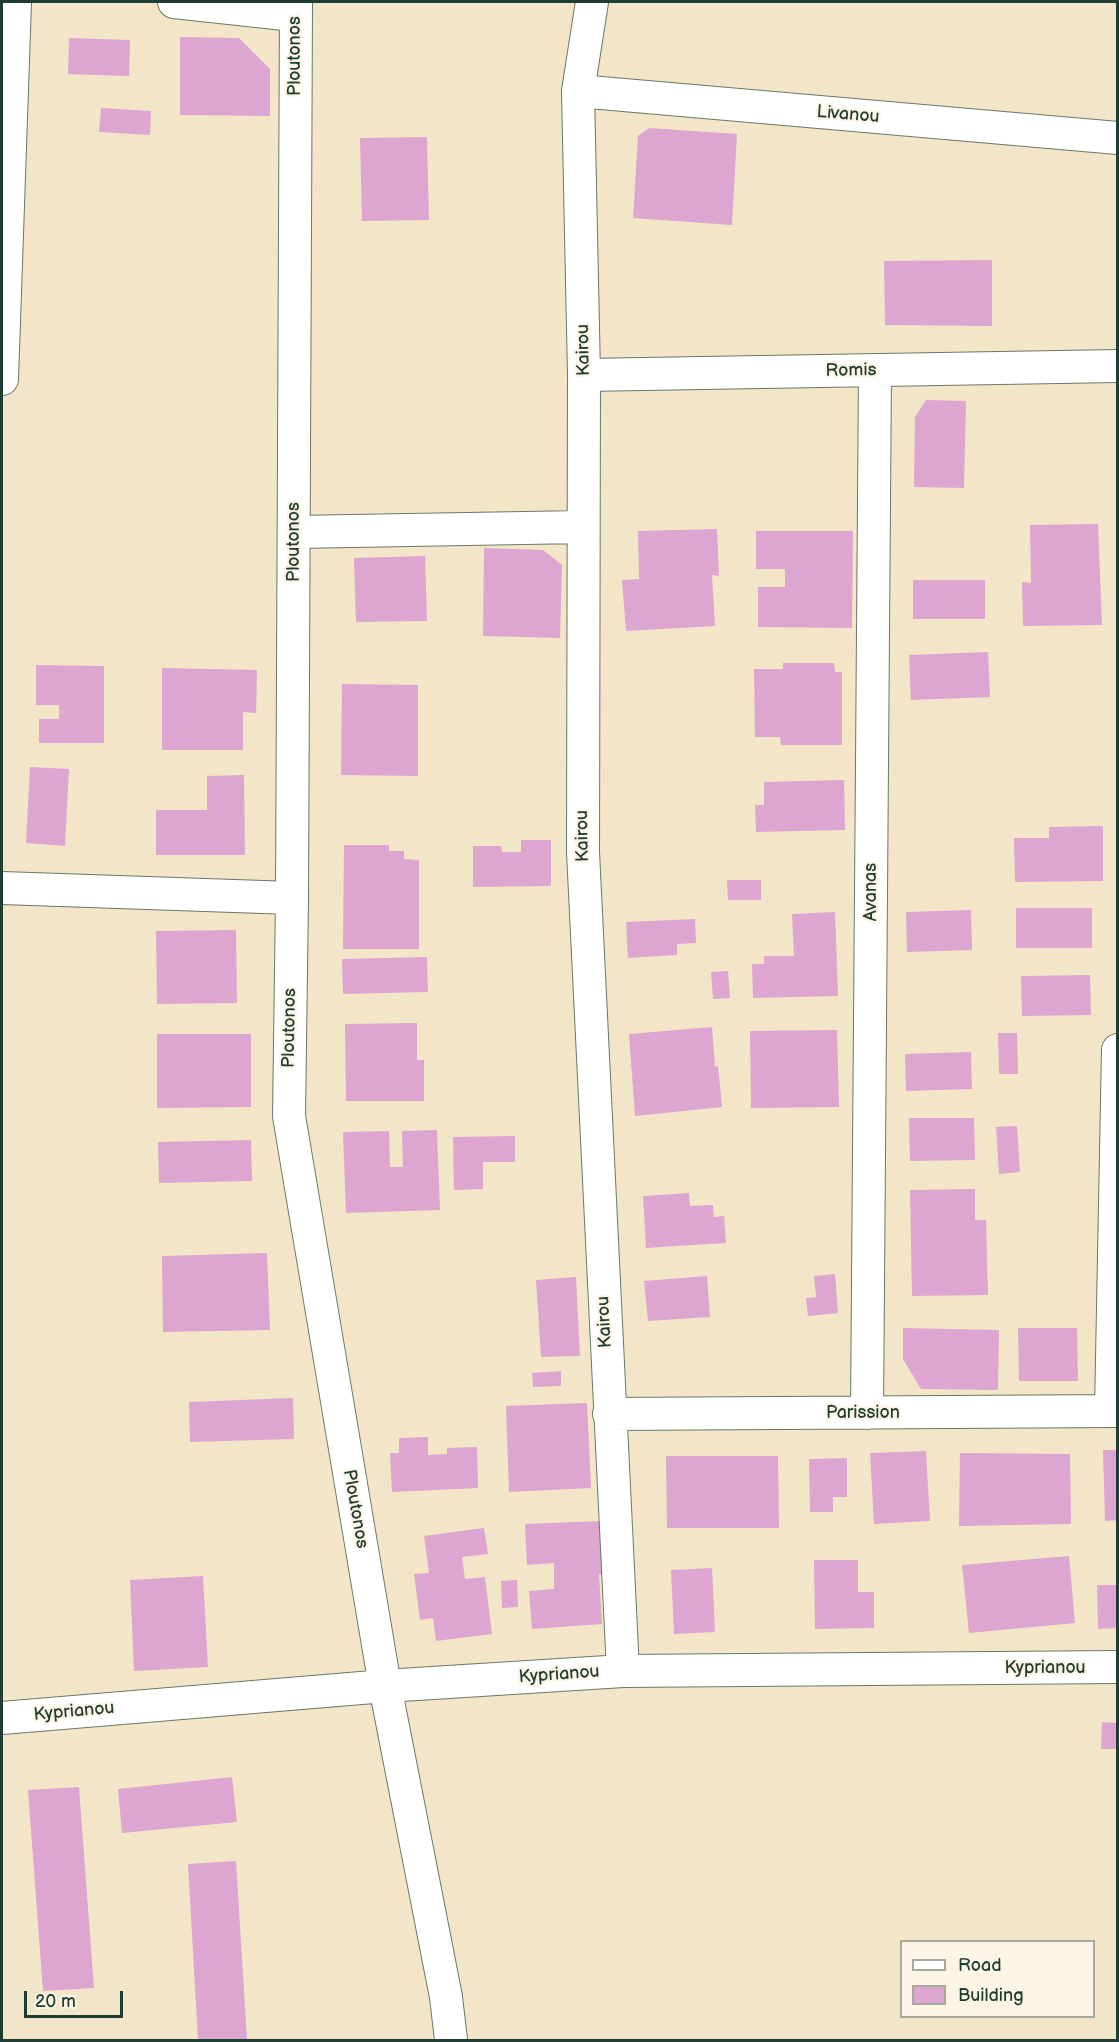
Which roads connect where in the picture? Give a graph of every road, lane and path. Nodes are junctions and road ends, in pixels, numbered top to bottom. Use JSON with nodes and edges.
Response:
{"nodes":[{"id":1,"x":15,"y":2,"type":"edge"},
{"id":2,"x":174,"y":2,"type":"edge"},
{"id":3,"x":592,"y":2,"type":"edge"},
{"id":4,"x":295,"y":8,"type":"edge"},
{"id":5,"x":578,"y":91,"type":"junction"},
{"id":6,"x":1118,"y":138,"type":"edge"},
{"id":7,"x":1118,"y":366,"type":"edge"},
{"id":8,"x":875,"y":371,"type":"junction"},
{"id":9,"x":584,"y":375,"type":"junction"},
{"id":10,"x":2,"y":379,"type":"edge"},
{"id":11,"x":582,"y":528,"type":"junction"},
{"id":12,"x":294,"y":532,"type":"junction"},
{"id":13,"x":2,"y":888,"type":"edge"},
{"id":14,"x":292,"y":898,"type":"junction"},
{"id":15,"x":1118,"y":1050,"type":"edge"},
{"id":16,"x":1114,"y":1411,"type":"edge"},
{"id":17,"x":867,"y":1413,"type":"junction"},
{"id":18,"x":609,"y":1414,"type":"junction"},
{"id":19,"x":1118,"y":1667,"type":"edge"},
{"id":20,"x":623,"y":1671,"type":"junction"},
{"id":21,"x":385,"y":1686,"type":"junction"},
{"id":22,"x":2,"y":1718,"type":"edge"},
{"id":23,"x":451,"y":2040,"type":"edge"}],
"edges":[{"from":1,"to":10,"type":"street"},
{"from":2,"to":4,"type":"street"},
{"from":3,"to":5,"type":"street","name":"Kairou"},
{"from":4,"to":12,"type":"street","name":"Ploutonos"},
{"from":5,"to":6,"type":"street","name":"Livanou"},
{"from":5,"to":9,"type":"street","name":"Kairou"},
{"from":7,"to":8,"type":"street","name":"Romis"},
{"from":8,"to":9,"type":"street","name":"Romis"},
{"from":8,"to":17,"type":"street","name":"Avanas"},
{"from":9,"to":11,"type":"street","name":"Kairou"},
{"from":11,"to":12,"type":"street"},
{"from":11,"to":18,"type":"street","name":"Kairou"},
{"from":12,"to":14,"type":"street","name":"Ploutonos"},
{"from":13,"to":14,"type":"street"},
{"from":14,"to":21,"type":"street","name":"Ploutonos"},
{"from":15,"to":16,"type":"street"},
{"from":16,"to":17,"type":"street","name":"Parission"},
{"from":17,"to":18,"type":"street","name":"Parission"},
{"from":18,"to":20,"type":"street","name":"Kairou"},
{"from":19,"to":20,"type":"street","name":"Kyprianou"},
{"from":20,"to":21,"type":"street","name":"Kyprianou"},
{"from":21,"to":22,"type":"street","name":"Kyprianou"},
{"from":21,"to":23,"type":"street","name":"Ploutonos"}]}
